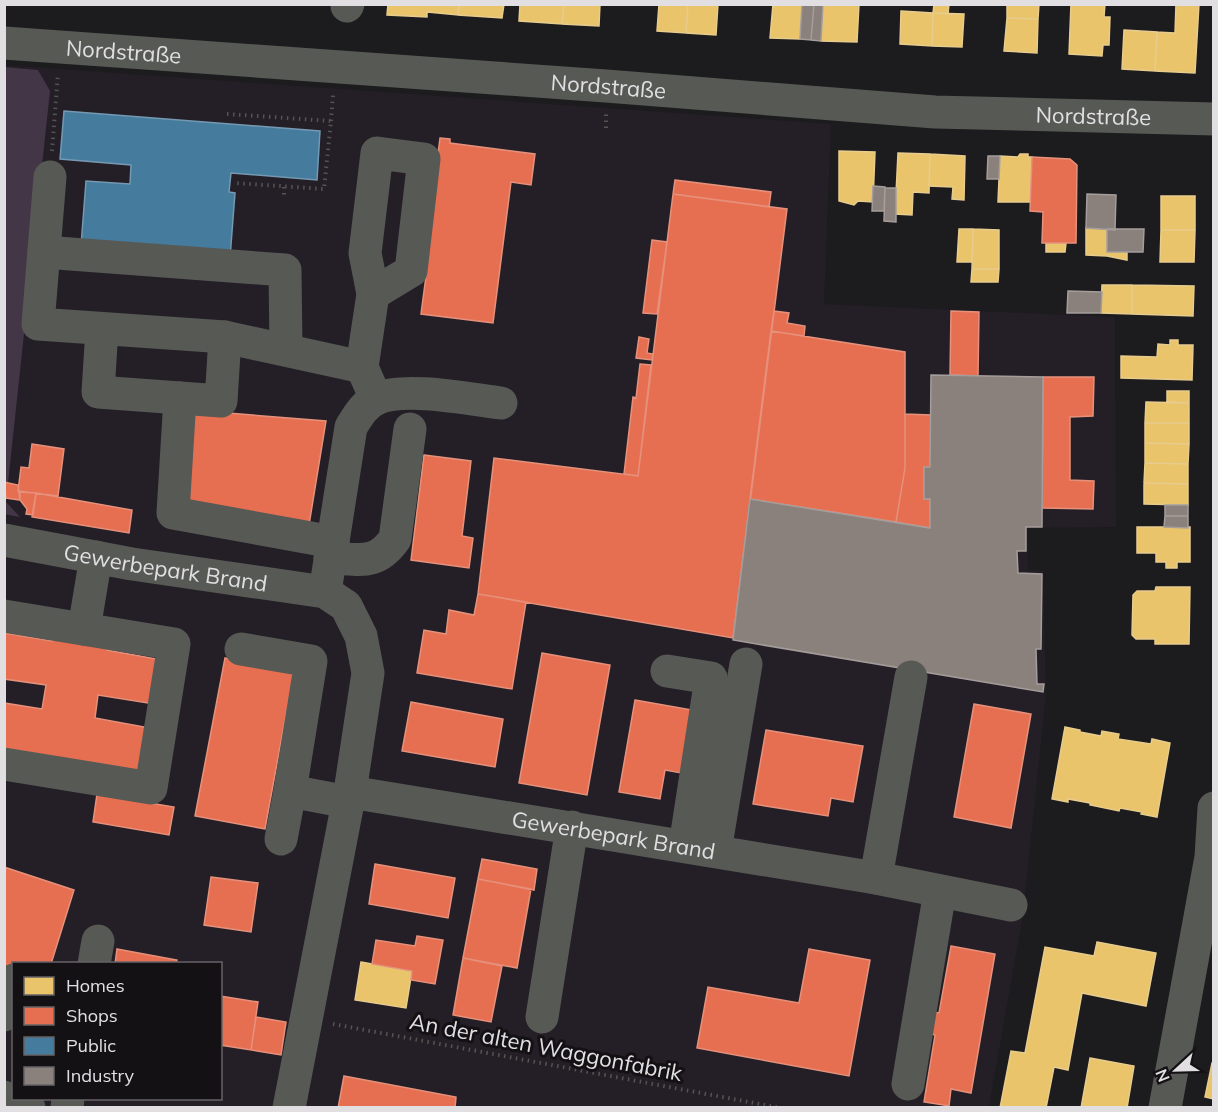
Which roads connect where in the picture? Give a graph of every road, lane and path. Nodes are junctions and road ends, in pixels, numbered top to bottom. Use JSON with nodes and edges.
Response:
{"nodes":[{"id":1,"x":4,"y":43,"type":"edge"},
{"id":2,"x":60,"y":47,"type":"junction"},
{"id":3,"x":333,"y":94,"type":"dead end"},
{"id":4,"x":226,"y":114,"type":"dead end"},
{"id":5,"x":1214,"y":119,"type":"edge"},
{"id":6,"x":331,"y":121,"type":"junction"},
{"id":7,"x":51,"y":177,"type":"joint"},
{"id":8,"x":234,"y":183,"type":"dead end"},
{"id":9,"x":284,"y":187,"type":"junction"},
{"id":10,"x":284,"y":199,"type":"dead end"},
{"id":11,"x":45,"y":252,"type":"junction"},
{"id":12,"x":373,"y":294,"type":"dead end"},
{"id":13,"x":102,"y":329,"type":"junction"},
{"id":14,"x":225,"y":337,"type":"junction"},
{"id":15,"x":285,"y":351,"type":"junction"},
{"id":16,"x":362,"y":367,"type":"junction"},
{"id":17,"x":180,"y":398,"type":"junction"},
{"id":18,"x":376,"y":399,"type":"junction"},
{"id":19,"x":501,"y":403,"type":"dead end"},
{"id":20,"x":410,"y":429,"type":"dead end"},
{"id":21,"x":4,"y":540,"type":"edge"},
{"id":22,"x":332,"y":550,"type":"junction"},
{"id":23,"x":96,"y":557,"type":"junction"},
{"id":24,"x":325,"y":592,"type":"junction"},
{"id":25,"x":4,"y":616,"type":"edge"},
{"id":26,"x":84,"y":629,"type":"junction"},
{"id":27,"x":241,"y":649,"type":"dead end"},
{"id":28,"x":746,"y":664,"type":"dead end"},
{"id":29,"x":667,"y":671,"type":"dead end"},
{"id":30,"x":911,"y":677,"type":"dead end"},
{"id":31,"x":4,"y":764,"type":"edge"},
{"id":32,"x":290,"y":791,"type":"junction"},
{"id":33,"x":349,"y":797,"type":"junction"},
{"id":34,"x":1214,"y":808,"type":"edge"},
{"id":35,"x":572,"y":827,"type":"junction"},
{"id":36,"x":281,"y":839,"type":"dead end"},
{"id":37,"x":700,"y":848,"type":"junction"},
{"id":38,"x":876,"y":878,"type":"junction"},
{"id":39,"x":940,"y":891,"type":"junction"},
{"id":40,"x":1011,"y":905,"type":"dead end"},
{"id":41,"x":12,"y":988,"type":"edge"},
{"id":42,"x":4,"y":1015,"type":"edge"},
{"id":43,"x":542,"y":1017,"type":"dead end"},
{"id":44,"x":306,"y":1019,"type":"junction"},
{"id":45,"x":908,"y":1084,"type":"dead end"},
{"id":46,"x":4,"y":1097,"type":"edge"},
{"id":47,"x":29,"y":1107,"type":"edge"},
{"id":48,"x":289,"y":1107,"type":"edge"},
{"id":49,"x":781,"y":1107,"type":"edge"},
{"id":50,"x":1165,"y":1107,"type":"edge"}],
"edges":[{"from":1,"to":2,"type":"street","name":"Nordstraße"},
{"from":2,"to":5,"type":"street","name":"Nordstraße"},
{"from":2,"to":7,"type":"path"},
{"from":3,"to":6,"type":"path"},
{"from":4,"to":6,"type":"path"},
{"from":6,"to":9,"type":"path"},
{"from":7,"to":11,"type":"street"},
{"from":8,"to":9,"type":"path"},
{"from":9,"to":10,"type":"path"},
{"from":11,"to":13,"type":"street"},
{"from":11,"to":15,"type":"street"},
{"from":12,"to":16,"type":"street"},
{"from":13,"to":14,"type":"street"},
{"from":13,"to":17,"type":"street"},
{"from":14,"to":15,"type":"street"},
{"from":14,"to":17,"type":"street"},
{"from":15,"to":16,"type":"street"},
{"from":16,"to":18,"type":"street"},
{"from":17,"to":22,"type":"street"},
{"from":18,"to":19,"type":"street"},
{"from":18,"to":22,"type":"street"},
{"from":20,"to":22,"type":"street"},
{"from":21,"to":23,"type":"street","name":"Gewerbepark Brand"},
{"from":22,"to":24,"type":"street"},
{"from":23,"to":24,"type":"street","name":"Gewerbepark Brand"},
{"from":23,"to":26,"type":"street"},
{"from":24,"to":33,"type":"street","name":"Gewerbepark Brand"},
{"from":25,"to":26,"type":"street"},
{"from":26,"to":31,"type":"street"},
{"from":27,"to":32,"type":"street"},
{"from":28,"to":37,"type":"street"},
{"from":29,"to":37,"type":"street"},
{"from":30,"to":38,"type":"street"},
{"from":32,"to":33,"type":"street"},
{"from":32,"to":36,"type":"street"},
{"from":33,"to":35,"type":"street","name":"Gewerbepark Brand"},
{"from":33,"to":44,"type":"street","name":"Gewerbepark Brand"},
{"from":34,"to":50,"type":"street"},
{"from":35,"to":37,"type":"street","name":"Gewerbepark Brand"},
{"from":35,"to":43,"type":"street"},
{"from":37,"to":38,"type":"street","name":"Gewerbepark Brand"},
{"from":38,"to":39,"type":"street","name":"Gewerbepark Brand"},
{"from":39,"to":40,"type":"street","name":"Gewerbepark Brand"},
{"from":39,"to":45,"type":"street"},
{"from":41,"to":42,"type":"street"},
{"from":44,"to":48,"type":"street","name":"Gewerbepark Brand"},
{"from":44,"to":49,"type":"path","name":"An der alten Waggonfabrik"},
{"from":46,"to":47,"type":"street"}]}
